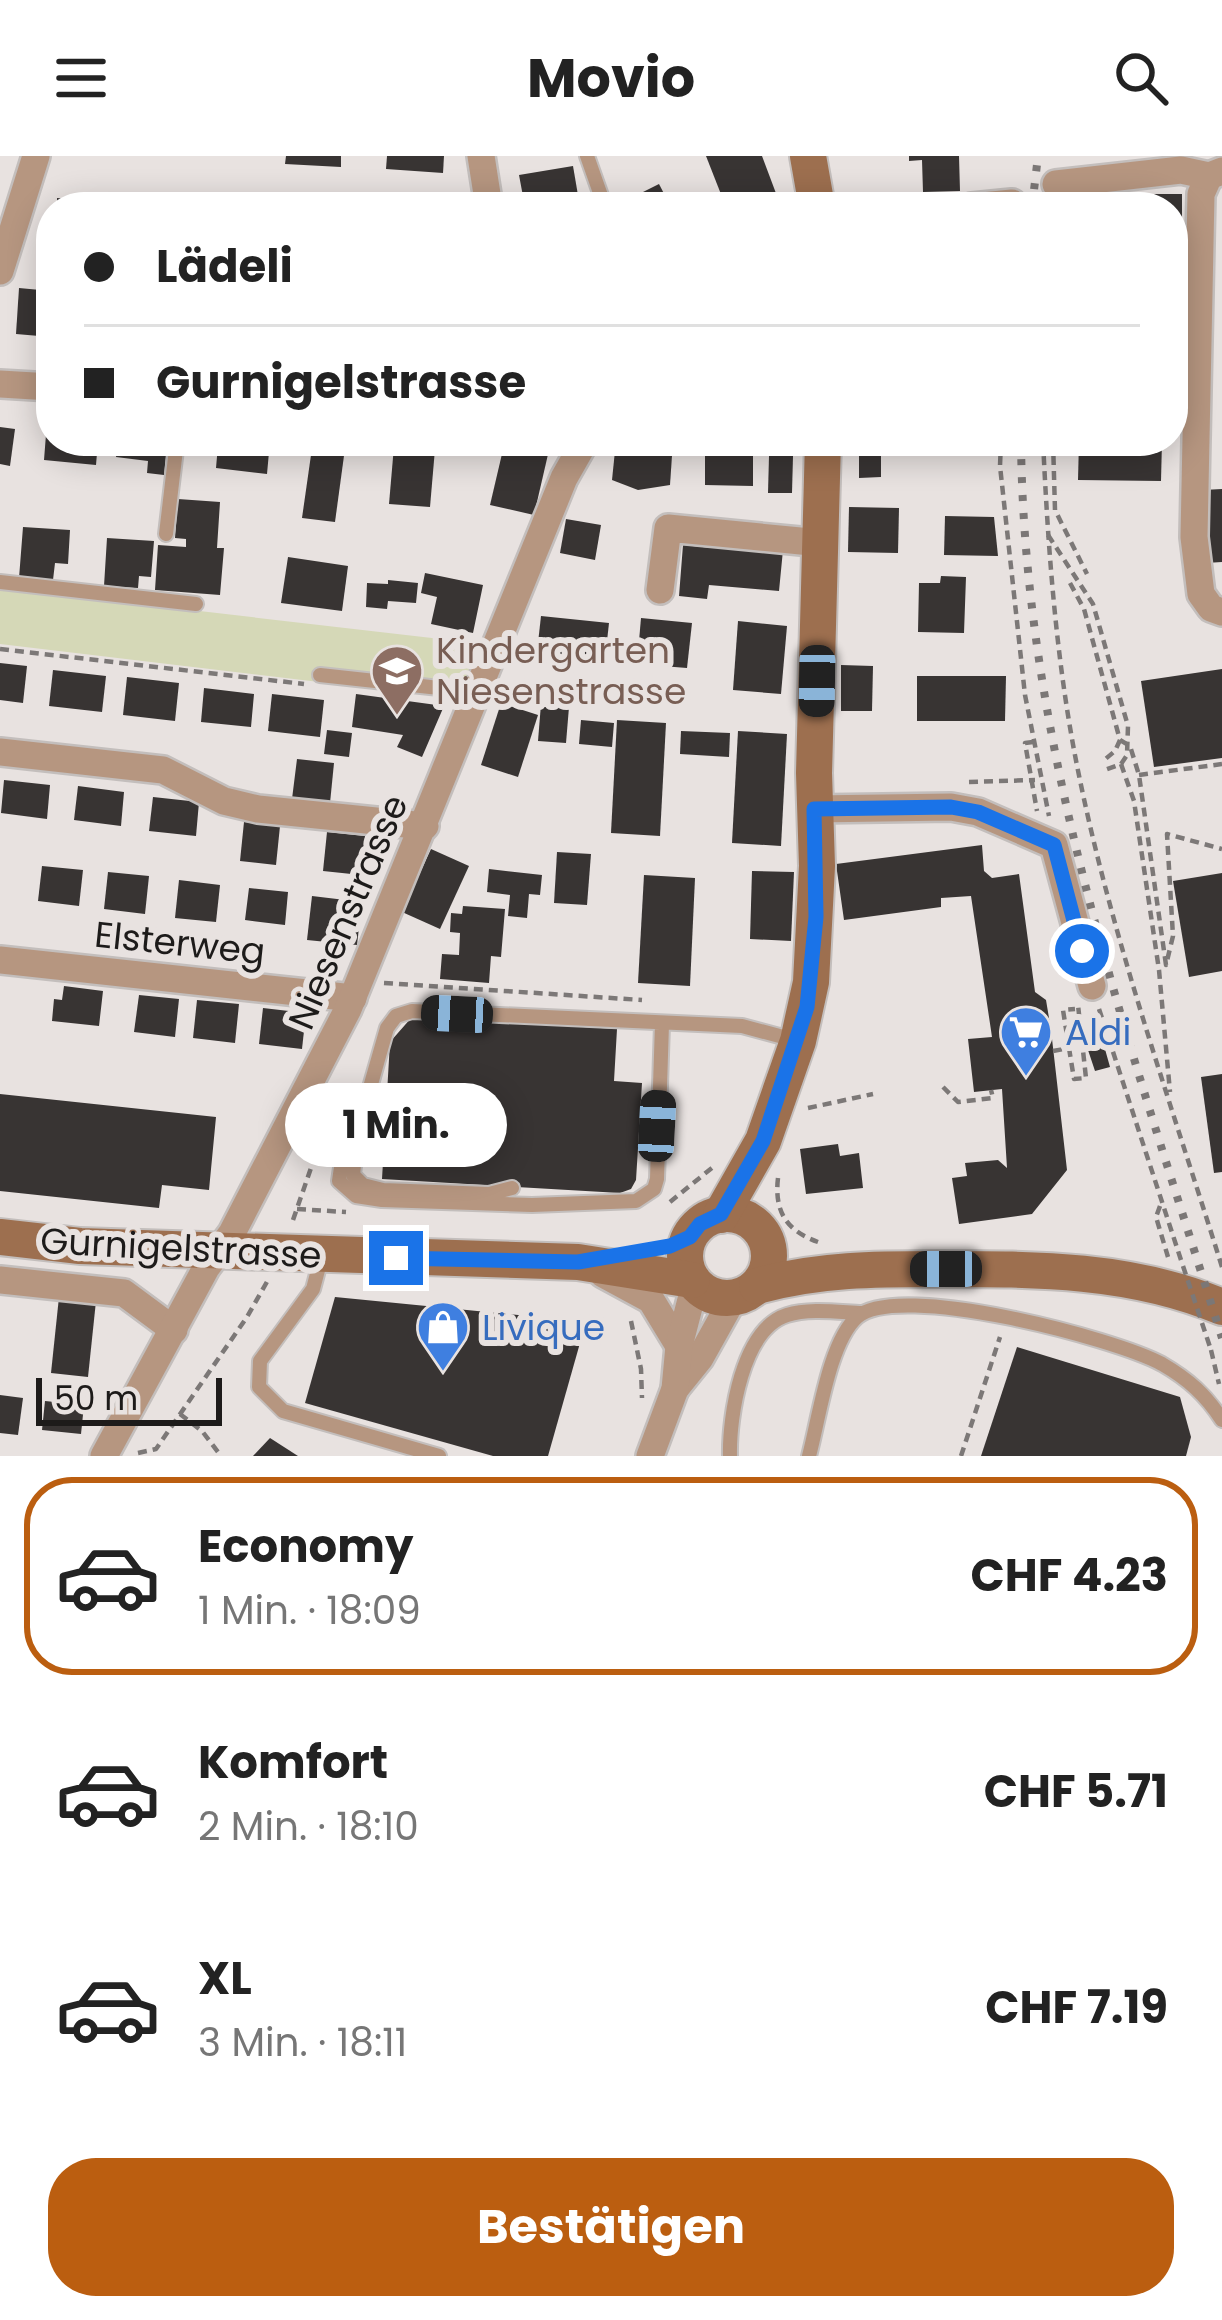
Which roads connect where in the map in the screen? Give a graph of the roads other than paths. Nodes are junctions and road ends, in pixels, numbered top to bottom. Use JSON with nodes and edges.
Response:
{"nodes":[{"id":1,"x":36,"y":156,"type":"edge"},
{"id":2,"x":482,"y":156,"type":"edge"},
{"id":3,"x":587,"y":156,"type":"edge"},
{"id":4,"x":808,"y":156,"type":"edge"},
{"id":5,"x":1216,"y":174,"type":"edge"},
{"id":6,"x":1056,"y":184,"type":"dead end"},
{"id":7,"x":487,"y":192,"type":"edge"},
{"id":8,"x":600,"y":192,"type":"edge"},
{"id":9,"x":814,"y":192,"type":"edge"},
{"id":10,"x":1078,"y":192,"type":"edge"},
{"id":11,"x":1091,"y":192,"type":"edge"},
{"id":12,"x":0,"y":272,"type":"edge"},
{"id":13,"x":1188,"y":287,"type":"edge"},
{"id":14,"x":0,"y":384,"type":"edge"},
{"id":15,"x":1188,"y":384,"type":"edge"},
{"id":16,"x":36,"y":386,"type":"edge"},
{"id":17,"x":175,"y":456,"type":"edge"},
{"id":18,"x":576,"y":456,"type":"edge"},
{"id":19,"x":823,"y":456,"type":"edge"},
{"id":20,"x":166,"y":534,"type":"dead end"},
{"id":21,"x":821,"y":543,"type":"junction"},
{"id":22,"x":0,"y":582,"type":"edge"},
{"id":23,"x":1211,"y":589,"type":"edge"},
{"id":24,"x":661,"y":590,"type":"dead end"},
{"id":25,"x":196,"y":604,"type":"dead end"},
{"id":26,"x":1222,"y":612,"type":"edge"},
{"id":27,"x":326,"y":676,"type":"road end"},
{"id":28,"x":478,"y":693,"type":"junction"},
{"id":29,"x":0,"y":752,"type":"edge"},
{"id":30,"x":814,"y":809,"type":"junction"},
{"id":31,"x":425,"y":826,"type":"junction"},
{"id":32,"x":0,"y":960,"type":"edge"},
{"id":33,"x":1092,"y":986,"type":"road end"},
{"id":34,"x":357,"y":990,"type":"junction"},
{"id":35,"x":662,"y":1024,"type":"junction"},
{"id":36,"x":798,"y":1041,"type":"junction"},
{"id":37,"x":361,"y":1119,"type":"junction"},
{"id":38,"x":772,"y":1139,"type":"junction"},
{"id":39,"x":512,"y":1188,"type":"dead end"},
{"id":40,"x":584,"y":1192,"type":"dead end"},
{"id":41,"x":600,"y":1202,"type":"junction"},
{"id":42,"x":721,"y":1214,"type":"junction"},
{"id":43,"x":762,"y":1235,"type":"junction"},
{"id":44,"x":0,"y":1237,"type":"edge"},
{"id":45,"x":690,"y":1237,"type":"junction"},
{"id":46,"x":218,"y":1251,"type":"junction"},
{"id":47,"x":322,"y":1255,"type":"junction"},
{"id":48,"x":842,"y":1256,"type":"junction"},
{"id":49,"x":578,"y":1262,"type":"junction"},
{"id":50,"x":0,"y":1280,"type":"edge"},
{"id":51,"x":693,"y":1282,"type":"junction"},
{"id":52,"x":746,"y":1292,"type":"junction"},
{"id":53,"x":1222,"y":1307,"type":"edge"},
{"id":54,"x":862,"y":1313,"type":"junction"},
{"id":55,"x":174,"y":1330,"type":"junction"},
{"id":56,"x":680,"y":1346,"type":"junction"},
{"id":57,"x":675,"y":1389,"type":"junction"},
{"id":58,"x":1222,"y":1420,"type":"edge"},
{"id":59,"x":652,"y":1450,"type":"edge"},
{"id":60,"x":107,"y":1451,"type":"edge"},
{"id":61,"x":440,"y":1456,"type":"edge"},
{"id":62,"x":730,"y":1456,"type":"edge"},
{"id":63,"x":809,"y":1456,"type":"edge"}],
"edges":[{"from":1,"to":12,"type":"street"},
{"from":2,"to":7,"type":"street"},
{"from":3,"to":8,"type":"lane"},
{"from":4,"to":9,"type":"main road"},
{"from":5,"to":11,"type":"street"},
{"from":5,"to":13,"type":"street"},
{"from":6,"to":10,"type":"street"},
{"from":14,"to":16,"type":"street"},
{"from":15,"to":23,"type":"street"},
{"from":17,"to":20,"type":"lane"},
{"from":18,"to":28,"type":"street","name":"Niesenstrasse"},
{"from":19,"to":21,"type":"main road"},
{"from":21,"to":24,"type":"street"},
{"from":21,"to":30,"type":"main road"},
{"from":22,"to":25,"type":"lane"},
{"from":23,"to":26,"type":"street"},
{"from":27,"to":28,"type":"lane"},
{"from":28,"to":31,"type":"street","name":"Niesenstrasse"},
{"from":29,"to":31,"type":"street"},
{"from":30,"to":33,"type":"street"},
{"from":30,"to":36,"type":"main road"},
{"from":31,"to":34,"type":"street","name":"Niesenstrasse"},
{"from":32,"to":34,"type":"street","name":"Elsterweg"},
{"from":34,"to":46,"type":"street","name":"Niesenstrasse"},
{"from":35,"to":36,"type":"lane"},
{"from":35,"to":37,"type":"lane"},
{"from":35,"to":41,"type":"lane"},
{"from":36,"to":38,"type":"main road"},
{"from":37,"to":39,"type":"lane"},
{"from":37,"to":41,"type":"lane"},
{"from":38,"to":42,"type":"main road"},
{"from":38,"to":43,"type":"main road"},
{"from":40,"to":41,"type":"lane"},
{"from":42,"to":43,"type":"main road"},
{"from":42,"to":45,"type":"main road"},
{"from":43,"to":48,"type":"main road"},
{"from":43,"to":52,"type":"main road"},
{"from":44,"to":46,"type":"main road","name":"Gurnigelstrasse"},
{"from":45,"to":49,"type":"main road","name":"Gurnigelstrasse"},
{"from":45,"to":51,"type":"main road"},
{"from":46,"to":47,"type":"main road","name":"Gurnigelstrasse"},
{"from":46,"to":55,"type":"street","name":"Niesenstrasse"},
{"from":47,"to":49,"type":"main road","name":"Gurnigelstrasse"},
{"from":47,"to":61,"type":"lane"},
{"from":48,"to":52,"type":"main road"},
{"from":48,"to":53,"type":"main road"},
{"from":49,"to":51,"type":"main road","name":"Gurnigelstrasse"},
{"from":49,"to":56,"type":"street"},
{"from":50,"to":55,"type":"street"},
{"from":51,"to":52,"type":"main road"},
{"from":51,"to":56,"type":"street"},
{"from":52,"to":57,"type":"street"},
{"from":54,"to":58,"type":"lane"},
{"from":54,"to":62,"type":"lane"},
{"from":54,"to":63,"type":"lane"},
{"from":55,"to":60,"type":"street","name":"Niesenstrasse"},
{"from":56,"to":57,"type":"street"},
{"from":57,"to":59,"type":"street"}]}
